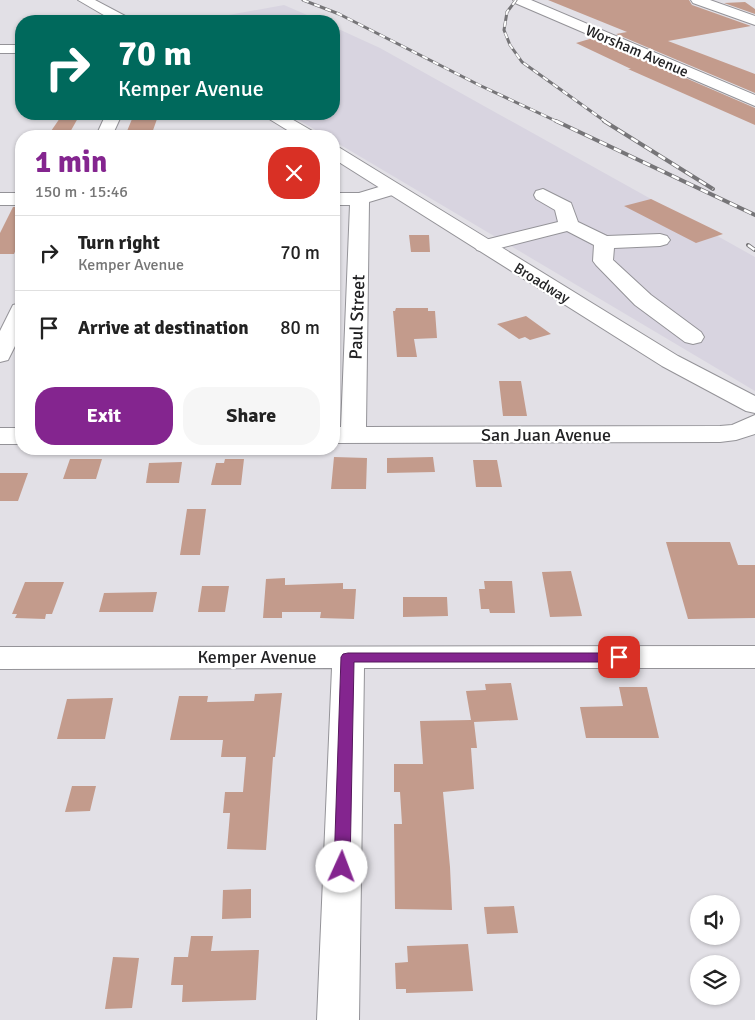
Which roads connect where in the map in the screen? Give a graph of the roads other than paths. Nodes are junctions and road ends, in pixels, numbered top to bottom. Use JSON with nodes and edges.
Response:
{"nodes":[{"id":1,"x":85,"y":0,"type":"edge"},
{"id":2,"x":520,"y":0,"type":"edge"},
{"id":3,"x":698,"y":0,"type":"edge"},
{"id":4,"x":113,"y":15,"type":"edge"},
{"id":5,"x":752,"y":18,"type":"edge"},
{"id":6,"x":0,"y":49,"type":"edge"},
{"id":7,"x":15,"y":49,"type":"edge"},
{"id":8,"x":755,"y":101,"type":"edge"},
{"id":9,"x":282,"y":120,"type":"edge"},
{"id":10,"x":298,"y":130,"type":"edge"},
{"id":11,"x":340,"y":156,"type":"edge"},
{"id":12,"x":392,"y":189,"type":"junction"},
{"id":13,"x":543,"y":195,"type":"dead end"},
{"id":14,"x":0,"y":199,"type":"edge"},
{"id":15,"x":15,"y":199,"type":"edge"},
{"id":16,"x":340,"y":199,"type":"edge"},
{"id":17,"x":360,"y":199,"type":"junction"},
{"id":18,"x":569,"y":225,"type":"junction"},
{"id":19,"x":660,"y":240,"type":"dead end"},
{"id":20,"x":604,"y":242,"type":"junction"},
{"id":21,"x":484,"y":246,"type":"junction"},
{"id":22,"x":15,"y":323,"type":"edge"},
{"id":23,"x":693,"y":337,"type":"dead end"},
{"id":24,"x":0,"y":356,"type":"edge"},
{"id":25,"x":755,"y":406,"type":"edge"},
{"id":26,"x":755,"y":423,"type":"edge"},
{"id":27,"x":343,"y":435,"type":"edge"},
{"id":28,"x":0,"y":436,"type":"edge"},
{"id":29,"x":15,"y":436,"type":"edge"},
{"id":30,"x":348,"y":657,"type":"junction"},
{"id":31,"x":755,"y":657,"type":"edge"},
{"id":32,"x":0,"y":658,"type":"edge"},
{"id":33,"x":338,"y":1020,"type":"edge"}],
"edges":[{"from":1,"to":4,"type":"street"},
{"from":2,"to":8,"type":"street","name":"Worsham Avenue"},
{"from":3,"to":5,"type":"street"},
{"from":6,"to":7,"type":"street"},
{"from":9,"to":10,"type":"street"},
{"from":11,"to":12,"type":"street","name":"Broadway"},
{"from":12,"to":17,"type":"street"},
{"from":12,"to":21,"type":"street","name":"Broadway"},
{"from":13,"to":18,"type":"street"},
{"from":14,"to":15,"type":"street"},
{"from":16,"to":17,"type":"street"},
{"from":17,"to":27,"type":"street","name":"Paul Street"},
{"from":18,"to":20,"type":"street"},
{"from":18,"to":21,"type":"street"},
{"from":19,"to":20,"type":"street"},
{"from":20,"to":23,"type":"street"},
{"from":21,"to":25,"type":"street","name":"Broadway"},
{"from":22,"to":24,"type":"street"},
{"from":26,"to":27,"type":"street","name":"San Juan Avenue"},
{"from":28,"to":29,"type":"street"},
{"from":30,"to":31,"type":"street","name":"Kemper Avenue"},
{"from":30,"to":32,"type":"street","name":"Kemper Avenue"},
{"from":30,"to":33,"type":"street"}]}
